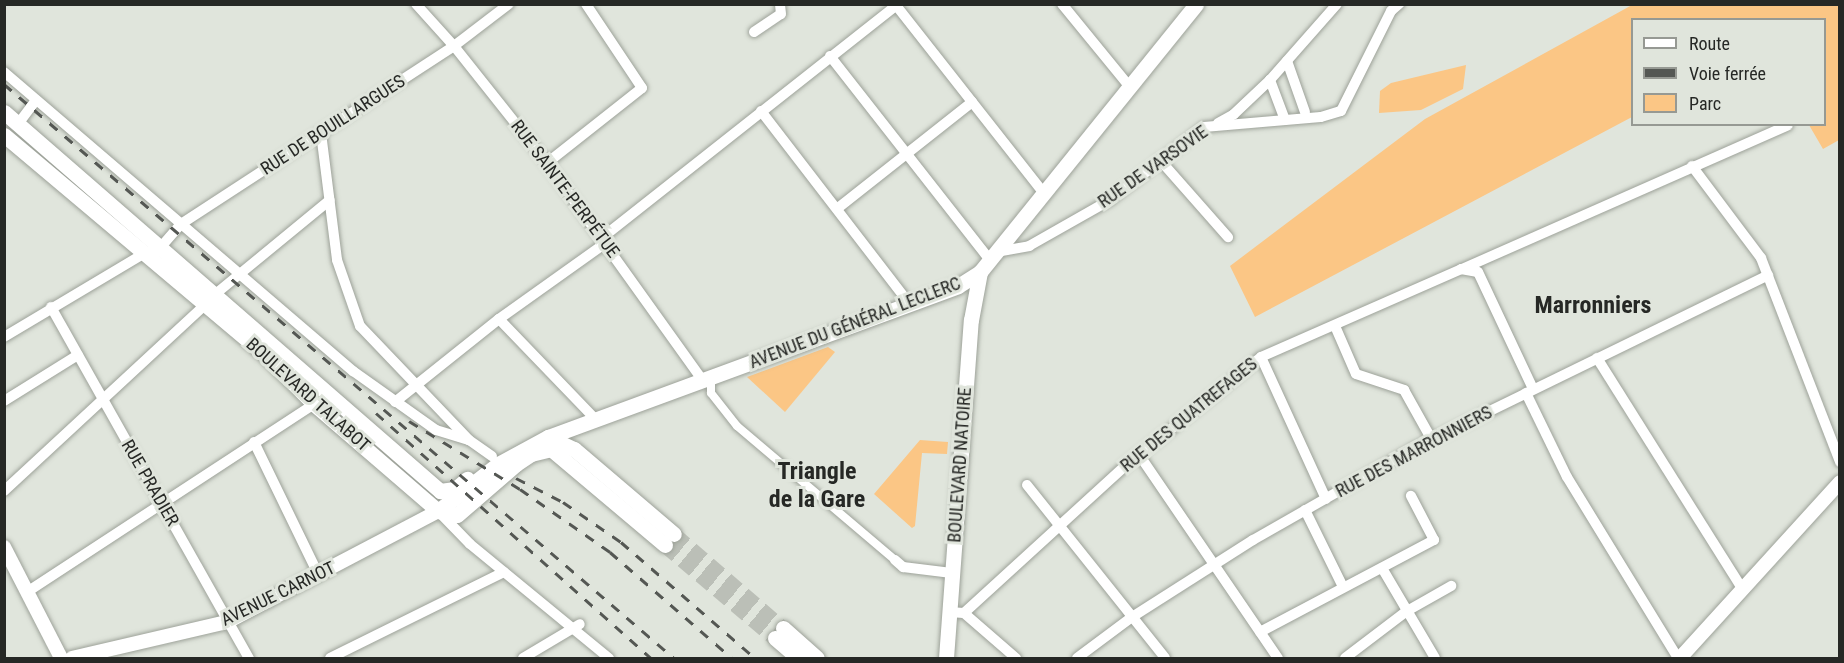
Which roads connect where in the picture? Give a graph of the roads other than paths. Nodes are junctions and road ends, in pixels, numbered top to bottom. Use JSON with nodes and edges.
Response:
{"nodes":[{"id":1,"x":416,"y":4,"type":"edge"},
{"id":2,"x":509,"y":4,"type":"edge"},
{"id":3,"x":586,"y":4,"type":"edge"},
{"id":4,"x":780,"y":4,"type":"edge"},
{"id":5,"x":1062,"y":4,"type":"edge"},
{"id":6,"x":1196,"y":4,"type":"edge"},
{"id":7,"x":1337,"y":4,"type":"edge"},
{"id":8,"x":1399,"y":4,"type":"edge"},
{"id":9,"x":895,"y":5,"type":"edge"},
{"id":10,"x":754,"y":32,"type":"dead end"},
{"id":11,"x":454,"y":45,"type":"junction"},
{"id":12,"x":830,"y":56,"type":"junction"},
{"id":13,"x":1287,"y":61,"type":"junction"},
{"id":14,"x":4,"y":72,"type":"edge"},
{"id":15,"x":1270,"y":80,"type":"junction"},
{"id":16,"x":1130,"y":87,"type":"junction"},
{"id":17,"x":36,"y":100,"type":"junction"},
{"id":18,"x":972,"y":102,"type":"junction"},
{"id":19,"x":761,"y":111,"type":"junction"},
{"id":20,"x":4,"y":112,"type":"edge"},
{"id":21,"x":1305,"y":112,"type":"dead end"},
{"id":22,"x":1285,"y":120,"type":"junction"},
{"id":23,"x":18,"y":124,"type":"junction"},
{"id":24,"x":1215,"y":125,"type":"junction"},
{"id":25,"x":1788,"y":126,"type":"edge"},
{"id":26,"x":321,"y":133,"type":"junction"},
{"id":27,"x":4,"y":135,"type":"edge"},
{"id":28,"x":905,"y":154,"type":"junction"},
{"id":29,"x":1160,"y":160,"type":"junction"},
{"id":30,"x":547,"y":163,"type":"junction"},
{"id":31,"x":1692,"y":166,"type":"junction"},
{"id":32,"x":1043,"y":192,"type":"junction"},
{"id":33,"x":330,"y":200,"type":"junction"},
{"id":34,"x":838,"y":208,"type":"junction"},
{"id":35,"x":181,"y":224,"type":"junction"},
{"id":36,"x":1228,"y":237,"type":"dead end"},
{"id":37,"x":605,"y":240,"type":"junction"},
{"id":38,"x":160,"y":248,"type":"junction"},
{"id":39,"x":145,"y":253,"type":"junction"},
{"id":40,"x":988,"y":261,"type":"junction"},
{"id":41,"x":1461,"y":269,"type":"junction"},
{"id":42,"x":1768,"y":274,"type":"junction"},
{"id":43,"x":241,"y":275,"type":"junction"},
{"id":44,"x":210,"y":300,"type":"junction"},
{"id":45,"x":909,"y":303,"type":"junction"},
{"id":46,"x":51,"y":307,"type":"junction"},
{"id":47,"x":499,"y":319,"type":"junction"},
{"id":48,"x":1335,"y":326,"type":"junction"},
{"id":49,"x":4,"y":337,"type":"edge"},
{"id":50,"x":78,"y":355,"type":"junction"},
{"id":51,"x":1261,"y":357,"type":"junction"},
{"id":52,"x":1597,"y":358,"type":"junction"},
{"id":53,"x":708,"y":377,"type":"junction"},
{"id":54,"x":415,"y":384,"type":"junction"},
{"id":55,"x":1529,"y":391,"type":"junction"},
{"id":56,"x":4,"y":401,"type":"edge"},
{"id":57,"x":104,"y":402,"type":"junction"},
{"id":58,"x":395,"y":402,"type":"junction"},
{"id":59,"x":314,"y":405,"type":"junction"},
{"id":60,"x":597,"y":421,"type":"junction"},
{"id":61,"x":469,"y":440,"type":"junction"},
{"id":62,"x":1432,"y":440,"type":"junction"},
{"id":63,"x":254,"y":442,"type":"junction"},
{"id":64,"x":550,"y":443,"type":"junction"},
{"id":65,"x":492,"y":456,"type":"junction"},
{"id":66,"x":509,"y":456,"type":"junction"},
{"id":67,"x":1140,"y":456,"type":"junction"},
{"id":68,"x":1839,"y":462,"type":"edge"},
{"id":69,"x":1839,"y":482,"type":"edge"},
{"id":70,"x":1027,"y":485,"type":"dead end"},
{"id":71,"x":4,"y":491,"type":"edge"},
{"id":72,"x":1411,"y":496,"type":"dead end"},
{"id":73,"x":1326,"y":499,"type":"junction"},
{"id":74,"x":162,"y":502,"type":"junction"},
{"id":75,"x":1305,"y":510,"type":"junction"},
{"id":76,"x":438,"y":511,"type":"junction"},
{"id":77,"x":1060,"y":525,"type":"junction"},
{"id":78,"x":670,"y":539,"type":"tunnel mouth"},
{"id":79,"x":4,"y":547,"type":"edge"},
{"id":80,"x":895,"y":560,"type":"joint"},
{"id":81,"x":1214,"y":564,"type":"junction"},
{"id":82,"x":1382,"y":567,"type":"junction"},
{"id":83,"x":504,"y":572,"type":"junction"},
{"id":84,"x":952,"y":573,"type":"junction"},
{"id":85,"x":319,"y":576,"type":"junction"},
{"id":86,"x":1451,"y":585,"type":"dead end"},
{"id":87,"x":1741,"y":586,"type":"junction"},
{"id":88,"x":1343,"y":587,"type":"junction"},
{"id":89,"x":27,"y":592,"type":"junction"},
{"id":90,"x":1407,"y":611,"type":"junction"},
{"id":91,"x":957,"y":612,"type":"junction"},
{"id":92,"x":1132,"y":617,"type":"junction"},
{"id":93,"x":227,"y":622,"type":"junction"},
{"id":94,"x":576,"y":626,"type":"junction"},
{"id":95,"x":1260,"y":632,"type":"junction"},
{"id":96,"x":61,"y":658,"type":"edge"},
{"id":97,"x":72,"y":658,"type":"edge"},
{"id":98,"x":249,"y":658,"type":"edge"},
{"id":99,"x":330,"y":658,"type":"edge"},
{"id":100,"x":523,"y":658,"type":"edge"},
{"id":101,"x":609,"y":658,"type":"edge"},
{"id":102,"x":798,"y":658,"type":"edge"},
{"id":103,"x":817,"y":658,"type":"edge"},
{"id":104,"x":946,"y":658,"type":"edge"},
{"id":105,"x":1016,"y":658,"type":"edge"},
{"id":106,"x":1077,"y":658,"type":"edge"},
{"id":107,"x":1165,"y":658,"type":"edge"},
{"id":108,"x":1278,"y":658,"type":"edge"},
{"id":109,"x":1345,"y":658,"type":"edge"},
{"id":110,"x":1436,"y":658,"type":"edge"},
{"id":111,"x":1679,"y":658,"type":"edge"}],
"edges":[{"from":1,"to":11,"type":"street","name":"RUE SAINTE-PERPÉTUE"},
{"from":2,"to":11,"type":"street","name":"RUE DE BOUILLARGUES"},
{"from":3,"to":30,"type":"street"},
{"from":4,"to":10,"type":"street"},
{"from":5,"to":16,"type":"street"},
{"from":6,"to":16,"type":"main road","name":"AVENUE DU GÉNÉRAL LECLERC"},
{"from":7,"to":13,"type":"street"},
{"from":8,"to":22,"type":"street","name":"RUE DE VARSOVIE"},
{"from":9,"to":12,"type":"street"},
{"from":9,"to":18,"type":"street"},
{"from":11,"to":26,"type":"street","name":"RUE DE BOUILLARGUES"},
{"from":11,"to":30,"type":"street","name":"RUE SAINTE-PERPÉTUE"},
{"from":12,"to":19,"type":"street"},
{"from":12,"to":28,"type":"street"},
{"from":13,"to":15,"type":"street"},
{"from":13,"to":21,"type":"street"},
{"from":14,"to":17,"type":"street"},
{"from":15,"to":22,"type":"street"},
{"from":15,"to":24,"type":"street"},
{"from":16,"to":32,"type":"main road","name":"AVENUE DU GÉNÉRAL LECLERC"},
{"from":17,"to":23,"type":"street"},
{"from":17,"to":35,"type":"street"},
{"from":18,"to":28,"type":"street"},
{"from":18,"to":32,"type":"street"},
{"from":19,"to":34,"type":"street"},
{"from":19,"to":37,"type":"street"},
{"from":20,"to":23,"type":"main road","name":"BOULEVARD TALABOT"},
{"from":22,"to":24,"type":"street","name":"RUE DE VARSOVIE"},
{"from":23,"to":38,"type":"main road","name":"BOULEVARD TALABOT"},
{"from":24,"to":29,"type":"street","name":"RUE DE VARSOVIE"},
{"from":25,"to":31,"type":"street","name":"RUE DES QUATREFAGES"},
{"from":26,"to":33,"type":"street"},
{"from":26,"to":35,"type":"street","name":"RUE DE BOUILLARGUES"},
{"from":27,"to":39,"type":"main road","name":"BOULEVARD TALABOT"},
{"from":28,"to":34,"type":"street"},
{"from":28,"to":40,"type":"street"},
{"from":29,"to":36,"type":"street"},
{"from":29,"to":40,"type":"street","name":"RUE DE VARSOVIE"},
{"from":30,"to":37,"type":"street","name":"RUE SAINTE-PERPÉTUE"},
{"from":31,"to":41,"type":"street","name":"RUE DES QUATREFAGES"},
{"from":31,"to":42,"type":"street"},
{"from":32,"to":40,"type":"main road","name":"AVENUE DU GÉNÉRAL LECLERC"},
{"from":33,"to":43,"type":"street"},
{"from":33,"to":54,"type":"street"},
{"from":34,"to":45,"type":"street"},
{"from":35,"to":38,"type":"street","name":"RUE DE BOUILLARGUES"},
{"from":35,"to":43,"type":"street"},
{"from":37,"to":47,"type":"street"},
{"from":37,"to":53,"type":"street","name":"RUE SAINTE-PERPÉTUE"},
{"from":38,"to":39,"type":"street"},
{"from":38,"to":44,"type":"main road","name":"BOULEVARD TALABOT"},
{"from":39,"to":44,"type":"main road","name":"BOULEVARD TALABOT"},
{"from":39,"to":46,"type":"street"},
{"from":40,"to":45,"type":"main road","name":"AVENUE DU GÉNÉRAL LECLERC"},
{"from":40,"to":84,"type":"main road","name":"BOULEVARD NATOIRE"},
{"from":41,"to":48,"type":"street","name":"RUE DES QUATREFAGES"},
{"from":41,"to":55,"type":"street"},
{"from":42,"to":52,"type":"street","name":"RUE DES MARRONNIERS"},
{"from":42,"to":68,"type":"street"},
{"from":43,"to":44,"type":"street"},
{"from":43,"to":58,"type":"street"},
{"from":44,"to":57,"type":"street"},
{"from":44,"to":59,"type":"main road","name":"BOULEVARD TALABOT"},
{"from":44,"to":65,"type":"main road","name":"BOULEVARD TALABOT"},
{"from":45,"to":53,"type":"main road","name":"AVENUE DU GÉNÉRAL LECLERC"},
{"from":46,"to":49,"type":"street"},
{"from":46,"to":50,"type":"street","name":"RUE PRADIER"},
{"from":47,"to":54,"type":"street"},
{"from":47,"to":60,"type":"street"},
{"from":48,"to":51,"type":"street","name":"RUE DES QUATREFAGES"},
{"from":48,"to":62,"type":"street"},
{"from":50,"to":56,"type":"street"},
{"from":50,"to":57,"type":"street","name":"RUE PRADIER"},
{"from":51,"to":67,"type":"street","name":"RUE DES QUATREFAGES"},
{"from":51,"to":73,"type":"street"},
{"from":52,"to":55,"type":"street","name":"RUE DES MARRONNIERS"},
{"from":52,"to":87,"type":"street"},
{"from":53,"to":60,"type":"main road","name":"AVENUE DU GÉNÉRAL LECLERC"},
{"from":53,"to":80,"type":"street"},
{"from":54,"to":58,"type":"street"},
{"from":54,"to":61,"type":"street"},
{"from":55,"to":62,"type":"street","name":"RUE DES MARRONNIERS"},
{"from":55,"to":111,"type":"street"},
{"from":57,"to":71,"type":"street"},
{"from":57,"to":74,"type":"street","name":"RUE PRADIER"},
{"from":58,"to":61,"type":"street"},
{"from":59,"to":63,"type":"street"},
{"from":59,"to":76,"type":"main road","name":"BOULEVARD TALABOT"},
{"from":60,"to":64,"type":"main road","name":"AVENUE DU GÉNÉRAL LECLERC"},
{"from":61,"to":65,"type":"street"},
{"from":62,"to":73,"type":"street","name":"RUE DES MARRONNIERS"},
{"from":63,"to":74,"type":"street"},
{"from":63,"to":85,"type":"street"},
{"from":64,"to":66,"type":"main road","name":"AVENUE DU GÉNÉRAL LECLERC"},
{"from":64,"to":76,"type":"main road"},
{"from":64,"to":78,"type":"main road"},
{"from":65,"to":66,"type":"main road","name":"AVENUE DU GÉNÉRAL LECLERC"},
{"from":66,"to":76,"type":"main road","name":"AVENUE DU GÉNÉRAL LECLERC"},
{"from":67,"to":77,"type":"street","name":"RUE DES QUATREFAGES"},
{"from":67,"to":81,"type":"street"},
{"from":69,"to":87,"type":"street"},
{"from":70,"to":77,"type":"street"},
{"from":72,"to":82,"type":"street"},
{"from":73,"to":75,"type":"street","name":"RUE DES MARRONNIERS"},
{"from":74,"to":89,"type":"street"},
{"from":74,"to":93,"type":"street","name":"RUE PRADIER"},
{"from":75,"to":81,"type":"street","name":"RUE DES MARRONNIERS"},
{"from":75,"to":88,"type":"street"},
{"from":76,"to":83,"type":"street","name":"BOULEVARD TALABOT"},
{"from":76,"to":85,"type":"street","name":"AVENUE CARNOT"},
{"from":77,"to":91,"type":"street","name":"RUE DES QUATREFAGES"},
{"from":77,"to":92,"type":"street"},
{"from":79,"to":89,"type":"street"},
{"from":80,"to":84,"type":"street"},
{"from":81,"to":92,"type":"street","name":"RUE DES MARRONNIERS"},
{"from":81,"to":95,"type":"street"},
{"from":82,"to":88,"type":"street"},
{"from":82,"to":90,"type":"street"},
{"from":83,"to":94,"type":"street","name":"BOULEVARD TALABOT"},
{"from":83,"to":99,"type":"street"},
{"from":84,"to":91,"type":"main road","name":"BOULEVARD NATOIRE"},
{"from":85,"to":93,"type":"street","name":"AVENUE CARNOT"},
{"from":86,"to":90,"type":"street"},
{"from":87,"to":111,"type":"street"},
{"from":88,"to":95,"type":"street"},
{"from":89,"to":96,"type":"street"},
{"from":90,"to":109,"type":"street"},
{"from":90,"to":110,"type":"street"},
{"from":91,"to":104,"type":"main road","name":"BOULEVARD NATOIRE"},
{"from":91,"to":105,"type":"street"},
{"from":92,"to":106,"type":"street","name":"RUE DES MARRONNIERS"},
{"from":92,"to":107,"type":"street"},
{"from":93,"to":97,"type":"street","name":"AVENUE CARNOT"},
{"from":93,"to":98,"type":"street","name":"RUE PRADIER"},
{"from":94,"to":100,"type":"street"},
{"from":94,"to":101,"type":"street","name":"BOULEVARD TALABOT"},
{"from":95,"to":108,"type":"street"},
{"from":102,"to":103,"type":"main road"}]}
